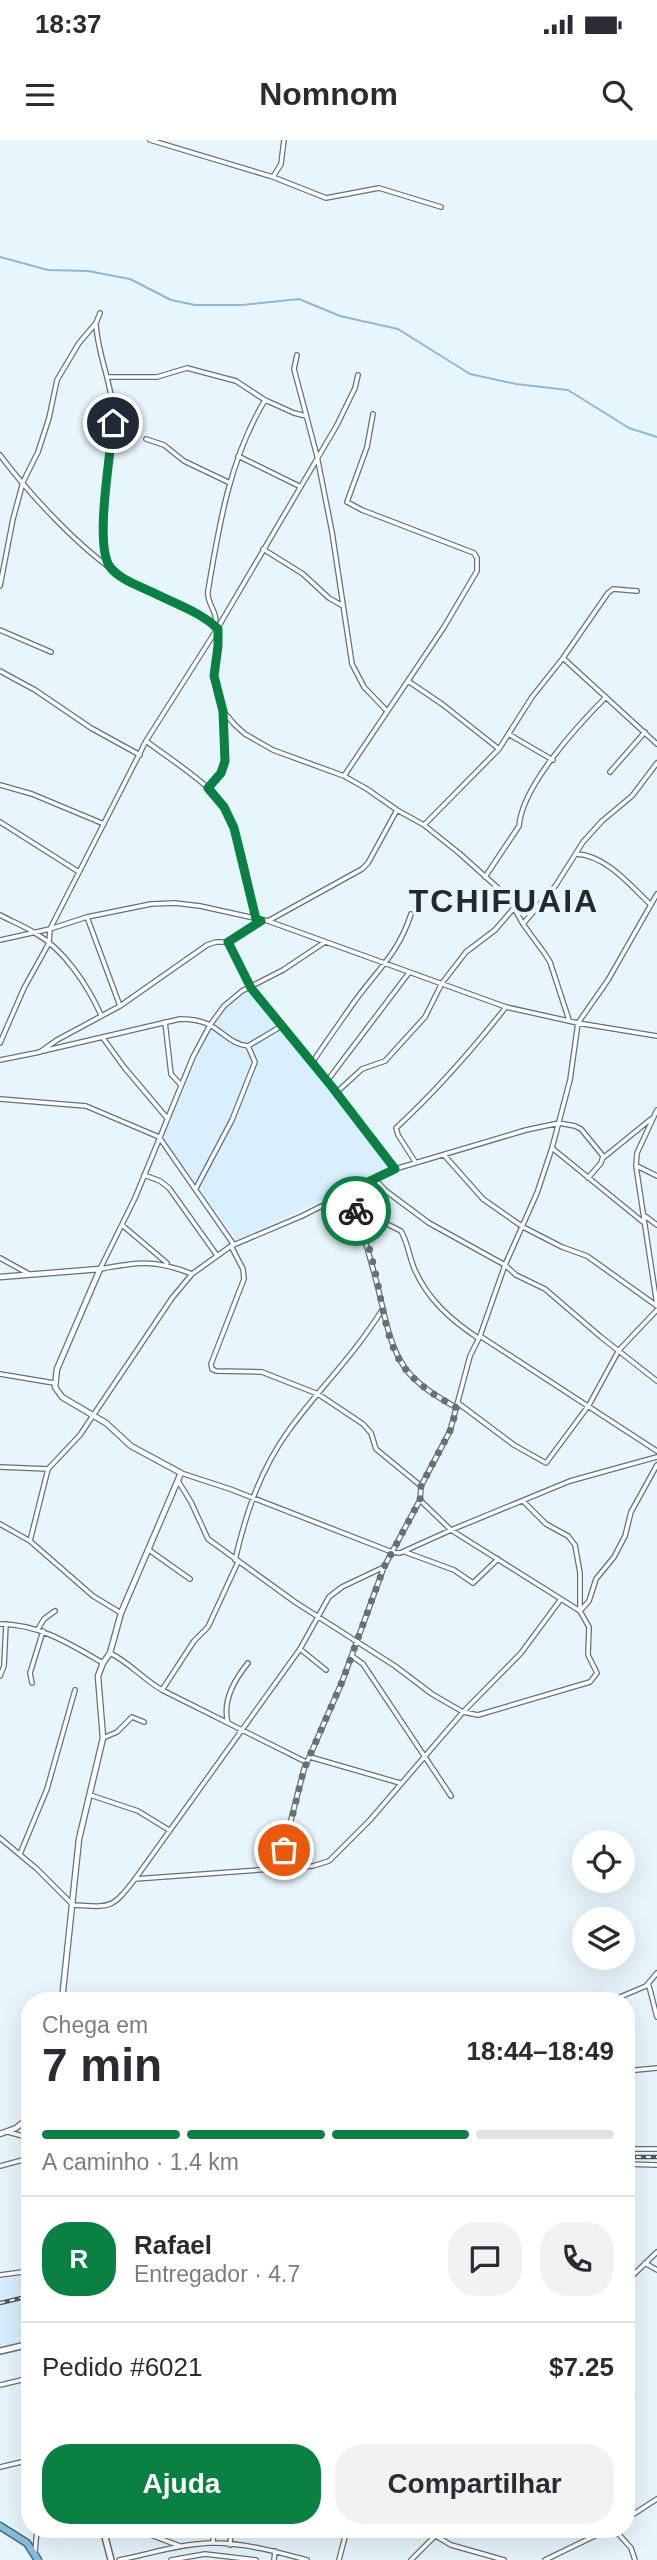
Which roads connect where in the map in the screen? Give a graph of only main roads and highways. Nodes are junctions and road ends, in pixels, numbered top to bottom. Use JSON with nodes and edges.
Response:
{"nodes":[{"id":1,"x":21,"y":2346,"type":"edge"},
{"id":2,"x":0,"y":2351,"type":"edge"},
{"id":3,"x":0,"y":2526,"type":"edge"},
{"id":4,"x":21,"y":2538,"type":"edge"},
{"id":5,"x":21,"y":2538,"type":"edge"},
{"id":6,"x":105,"y":2538,"type":"edge"},
{"id":7,"x":38,"y":2560,"type":"edge"},
{"id":8,"x":111,"y":2560,"type":"edge"}],
"edges":[{"from":1,"to":2,"type":"main road"},
{"from":3,"to":4,"type":"main road"},
{"from":5,"to":7,"type":"main road"},
{"from":6,"to":8,"type":"main road"}]}
